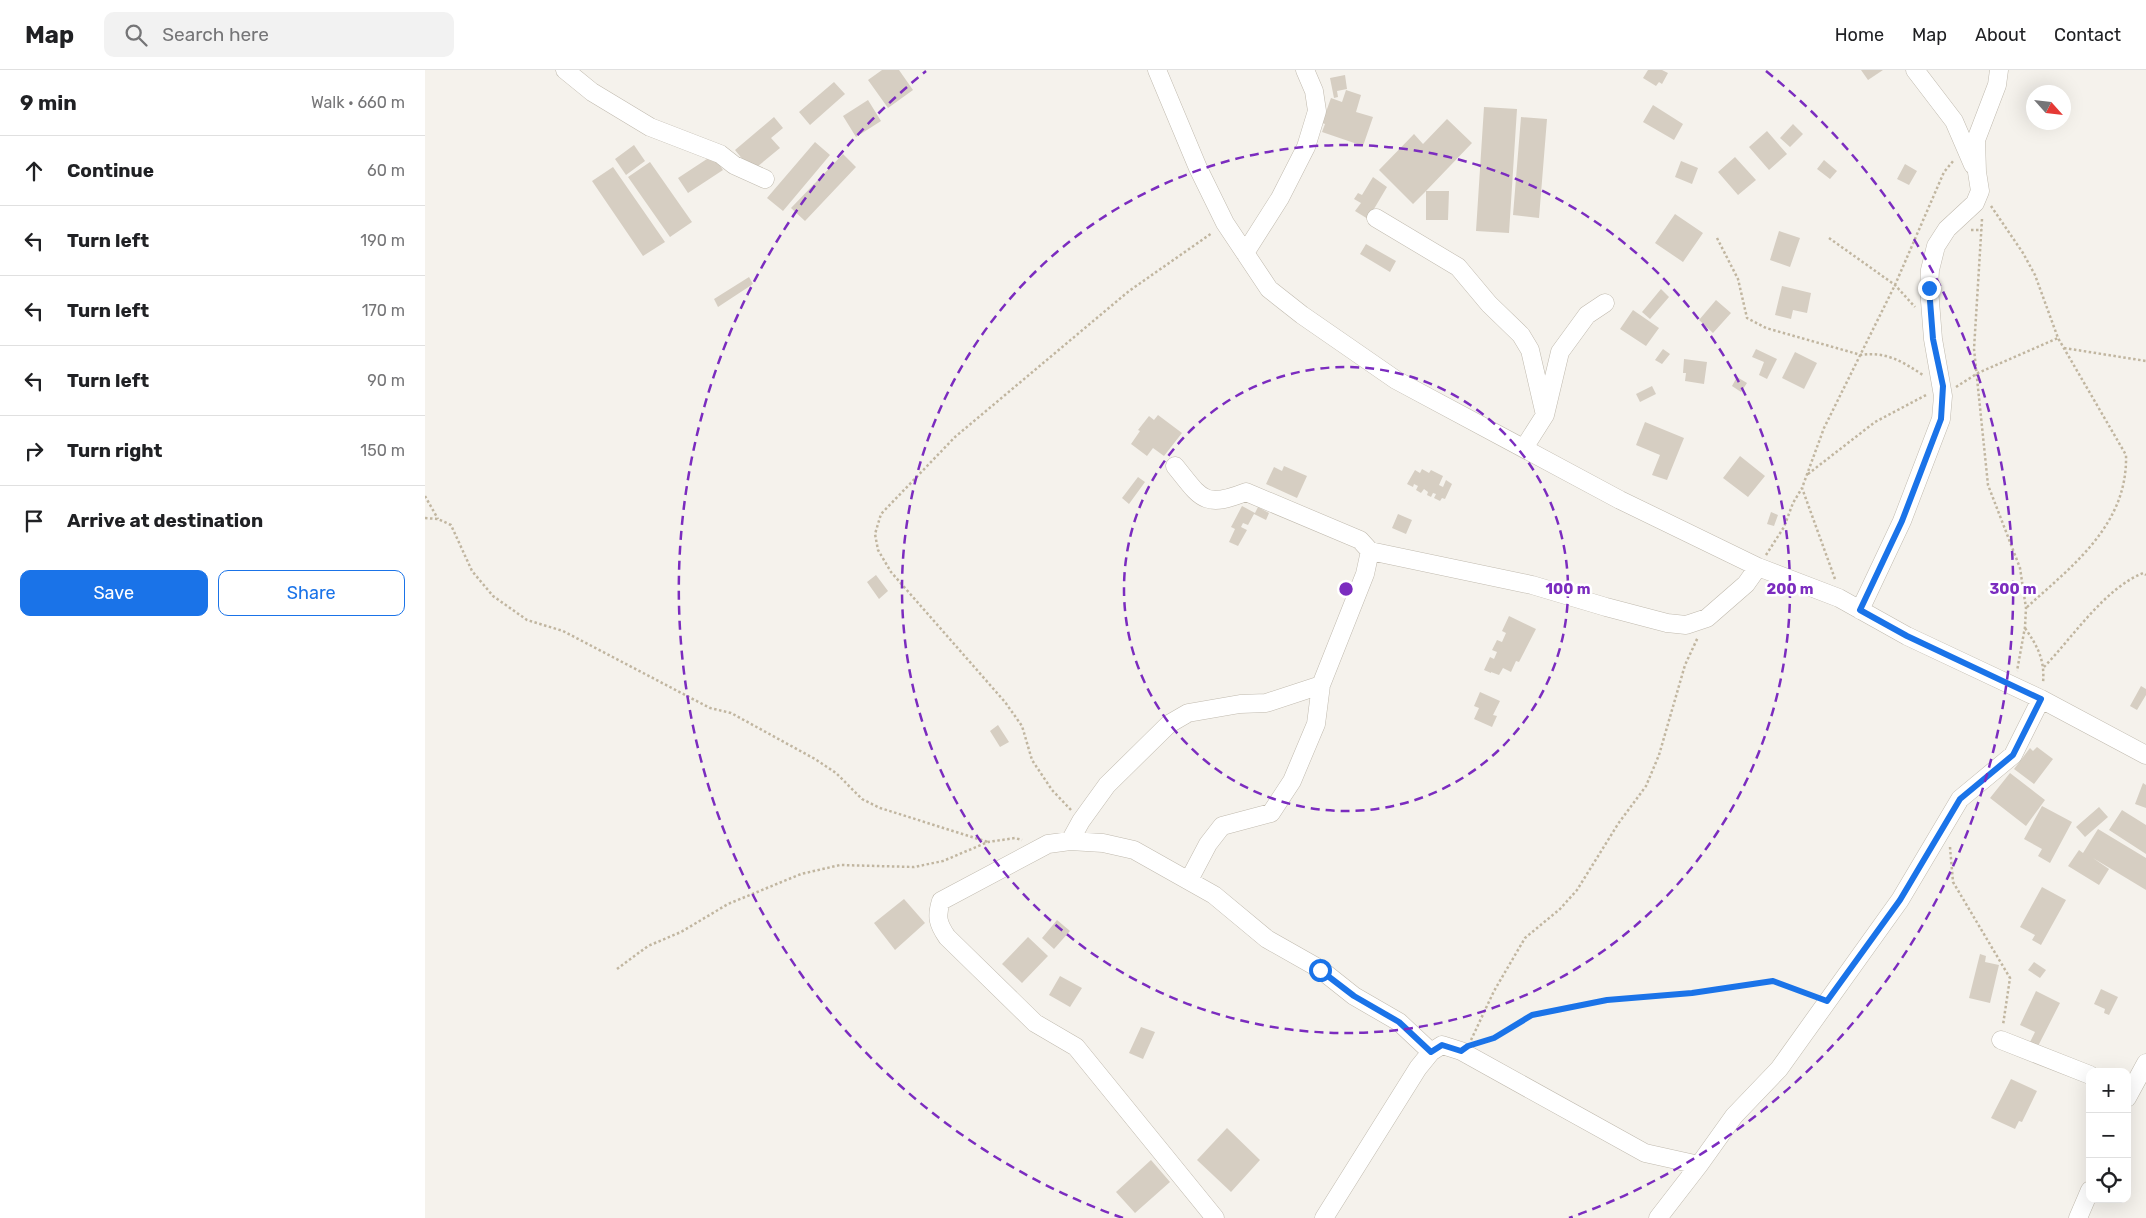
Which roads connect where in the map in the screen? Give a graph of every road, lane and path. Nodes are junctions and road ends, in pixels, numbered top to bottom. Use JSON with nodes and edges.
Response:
{"nodes":[{"id":1,"x":565,"y":70,"type":"edge"},
{"id":2,"x":1157,"y":70,"type":"edge"},
{"id":3,"x":1305,"y":70,"type":"edge"},
{"id":4,"x":1915,"y":70,"type":"edge"},
{"id":5,"x":1999,"y":70,"type":"edge"},
{"id":6,"x":1965,"y":147,"type":"junction"},
{"id":7,"x":1977,"y":172,"type":"junction"},
{"id":8,"x":765,"y":179,"type":"dead end"},
{"id":9,"x":1980,"y":190,"type":"junction"},
{"id":10,"x":1376,"y":218,"type":"dead end"},
{"id":11,"x":1225,"y":223,"type":"junction"},
{"id":12,"x":1717,"y":238,"type":"dead end"},
{"id":13,"x":1829,"y":238,"type":"dead end"},
{"id":14,"x":1245,"y":253,"type":"junction"},
{"id":15,"x":1895,"y":285,"type":"junction"},
{"id":16,"x":1605,"y":303,"type":"dead end"},
{"id":17,"x":1919,"y":315,"type":"dead end"},
{"id":18,"x":2058,"y":338,"type":"junction"},
{"id":19,"x":2064,"y":348,"type":"junction"},
{"id":20,"x":1861,"y":355,"type":"junction"},
{"id":21,"x":2146,"y":361,"type":"edge"},
{"id":22,"x":1978,"y":373,"type":"junction"},
{"id":23,"x":1943,"y":391,"type":"junction"},
{"id":24,"x":1545,"y":415,"type":"junction"},
{"id":25,"x":1524,"y":448,"type":"junction"},
{"id":26,"x":1175,"y":466,"type":"dead end"},
{"id":27,"x":1807,"y":474,"type":"junction"},
{"id":28,"x":1802,"y":488,"type":"junction"},
{"id":29,"x":425,"y":496,"type":"edge"},
{"id":30,"x":425,"y":518,"type":"edge"},
{"id":31,"x":438,"y":520,"type":"junction"},
{"id":32,"x":1370,"y":551,"type":"junction"},
{"id":33,"x":1758,"y":567,"type":"junction"},
{"id":34,"x":2146,"y":575,"type":"edge"},
{"id":35,"x":1839,"y":598,"type":"junction"},
{"id":36,"x":2026,"y":608,"type":"junction"},
{"id":37,"x":1860,"y":610,"type":"junction"},
{"id":38,"x":1707,"y":618,"type":"junction"},
{"id":39,"x":2025,"y":627,"type":"junction"},
{"id":40,"x":2045,"y":667,"type":"junction"},
{"id":41,"x":1321,"y":685,"type":"junction"},
{"id":42,"x":2013,"y":686,"type":"junction"},
{"id":43,"x":2041,"y":699,"type":"junction"},
{"id":44,"x":2146,"y":755,"type":"edge"},
{"id":45,"x":1081,"y":821,"type":"junction"},
{"id":46,"x":1945,"y":823,"type":"junction"},
{"id":47,"x":1023,"y":840,"type":"dead end"},
{"id":48,"x":1070,"y":841,"type":"junction"},
{"id":49,"x":988,"y":842,"type":"junction"},
{"id":50,"x":1189,"y":880,"type":"junction"},
{"id":51,"x":617,"y":969,"type":"dead end"},
{"id":52,"x":1827,"y":1001,"type":"junction"},
{"id":53,"x":2001,"y":1040,"type":"joint"},
{"id":54,"x":1431,"y":1052,"type":"junction"},
{"id":55,"x":2146,"y":1063,"type":"edge"},
{"id":56,"x":2086,"y":1073,"type":"edge"},
{"id":57,"x":2131,"y":1086,"type":"edge"},
{"id":58,"x":1699,"y":1165,"type":"junction"},
{"id":59,"x":2086,"y":1199,"type":"edge"},
{"id":60,"x":1215,"y":1218,"type":"edge"},
{"id":61,"x":1325,"y":1218,"type":"edge"},
{"id":62,"x":1658,"y":1218,"type":"edge"},
{"id":63,"x":2078,"y":1218,"type":"edge"}],
"edges":[{"from":1,"to":8,"type":"street"},
{"from":2,"to":11,"type":"street"},
{"from":3,"to":14,"type":"street"},
{"from":4,"to":6,"type":"street"},
{"from":5,"to":7,"type":"street"},
{"from":6,"to":7,"type":"street"},
{"from":6,"to":15,"type":"path"},
{"from":7,"to":9,"type":"street"},
{"from":9,"to":18,"type":"path"},
{"from":9,"to":22,"type":"path"},
{"from":9,"to":23,"type":"street"},
{"from":10,"to":24,"type":"street"},
{"from":11,"to":14,"type":"street"},
{"from":11,"to":45,"type":"path"},
{"from":12,"to":20,"type":"path"},
{"from":13,"to":15,"type":"path"},
{"from":14,"to":25,"type":"street"},
{"from":15,"to":17,"type":"path"},
{"from":15,"to":20,"type":"path"},
{"from":16,"to":24,"type":"street"},
{"from":18,"to":19,"type":"path"},
{"from":18,"to":22,"type":"path"},
{"from":19,"to":21,"type":"path"},
{"from":19,"to":36,"type":"path"},
{"from":20,"to":23,"type":"path"},
{"from":20,"to":27,"type":"path"},
{"from":22,"to":23,"type":"path"},
{"from":22,"to":36,"type":"path"},
{"from":23,"to":27,"type":"path"},
{"from":23,"to":37,"type":"street"},
{"from":24,"to":25,"type":"street"},
{"from":25,"to":33,"type":"street"},
{"from":26,"to":32,"type":"street"},
{"from":27,"to":28,"type":"path"},
{"from":28,"to":33,"type":"path"},
{"from":28,"to":35,"type":"path"},
{"from":29,"to":31,"type":"path"},
{"from":30,"to":31,"type":"path"},
{"from":31,"to":49,"type":"path"},
{"from":32,"to":38,"type":"street"},
{"from":32,"to":41,"type":"street"},
{"from":33,"to":35,"type":"street"},
{"from":33,"to":38,"type":"street"},
{"from":34,"to":40,"type":"path"},
{"from":35,"to":37,"type":"street"},
{"from":36,"to":39,"type":"path"},
{"from":37,"to":42,"type":"street"},
{"from":38,"to":52,"type":"path"},
{"from":39,"to":40,"type":"path"},
{"from":39,"to":42,"type":"path"},
{"from":40,"to":43,"type":"path"},
{"from":41,"to":45,"type":"street"},
{"from":41,"to":50,"type":"street"},
{"from":42,"to":43,"type":"street"},
{"from":43,"to":44,"type":"street"},
{"from":43,"to":46,"type":"street"},
{"from":45,"to":48,"type":"street"},
{"from":46,"to":52,"type":"street"},
{"from":46,"to":53,"type":"path"},
{"from":47,"to":49,"type":"path"},
{"from":48,"to":50,"type":"street"},
{"from":48,"to":60,"type":"street"},
{"from":49,"to":51,"type":"path"},
{"from":50,"to":54,"type":"street"},
{"from":52,"to":58,"type":"street"},
{"from":53,"to":56,"type":"street"},
{"from":54,"to":58,"type":"street"},
{"from":54,"to":61,"type":"street"},
{"from":55,"to":57,"type":"street"},
{"from":58,"to":62,"type":"street"},
{"from":59,"to":63,"type":"street"}]}
